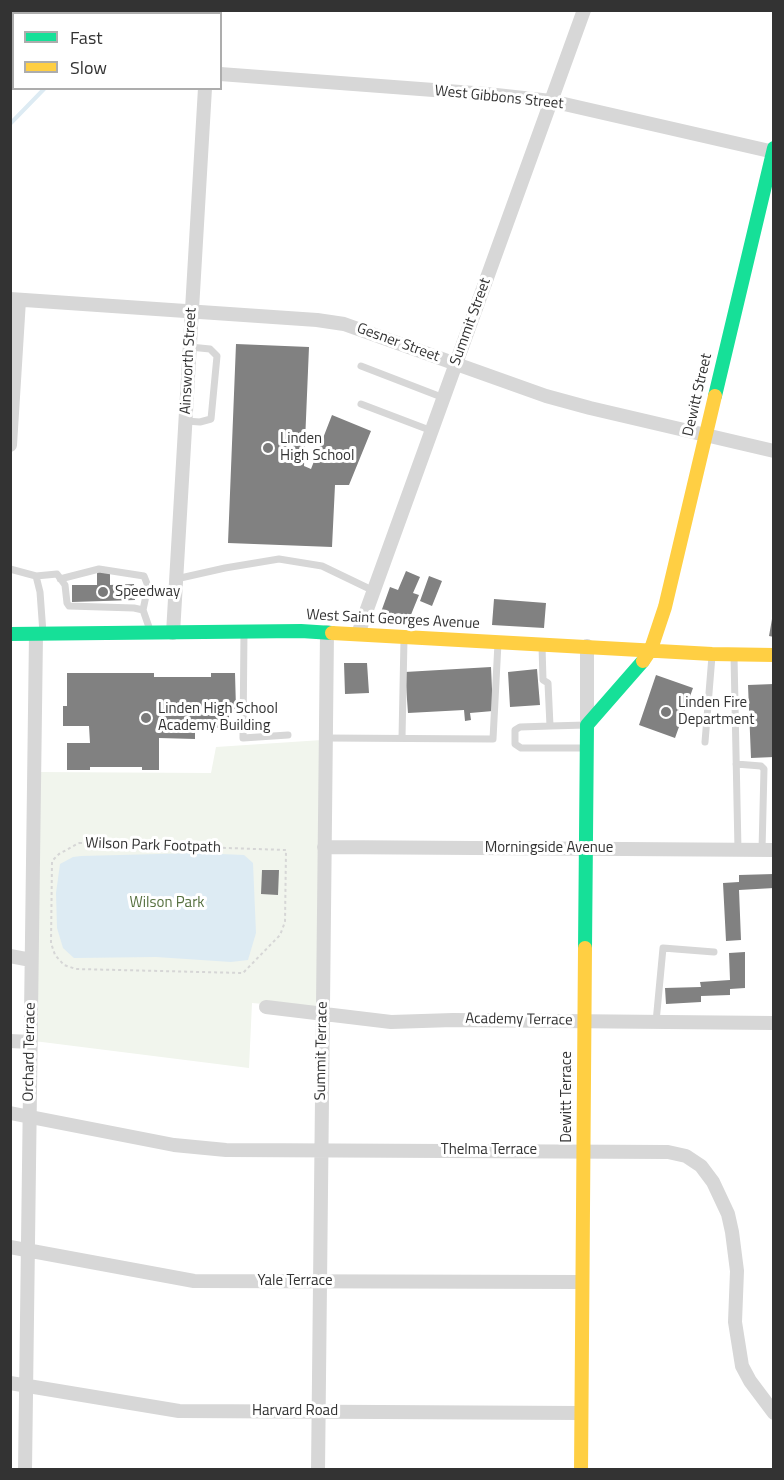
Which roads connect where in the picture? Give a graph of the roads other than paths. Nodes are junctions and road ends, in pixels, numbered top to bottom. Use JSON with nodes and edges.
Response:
{"nodes":[{"id":1,"x":584,"y":10,"type":"edge"},
{"id":2,"x":222,"y":74,"type":"edge"},
{"id":3,"x":206,"y":90,"type":"edge"},
{"id":4,"x":551,"y":101,"type":"junction"},
{"id":5,"x":773,"y":151,"type":"edge"},
{"id":6,"x":15,"y":300,"type":"edge"},
{"id":7,"x":192,"y":311,"type":"junction"},
{"id":8,"x":190,"y":347,"type":"junction"},
{"id":9,"x":456,"y":364,"type":"junction"},
{"id":10,"x":361,"y":366,"type":"dead end"},
{"id":11,"x":444,"y":398,"type":"junction"},
{"id":12,"x":361,"y":404,"type":"dead end"},
{"id":13,"x":186,"y":421,"type":"junction"},
{"id":14,"x":432,"y":431,"type":"junction"},
{"id":15,"x":706,"y":434,"type":"junction"},
{"id":16,"x":10,"y":445,"type":"edge"},
{"id":17,"x":774,"y":451,"type":"edge"},
{"id":18,"x":10,"y":569,"type":"edge"},
{"id":19,"x":36,"y":576,"type":"junction"},
{"id":20,"x":60,"y":579,"type":"junction"},
{"id":21,"x":176,"y":579,"type":"junction"},
{"id":22,"x":374,"y":591,"type":"junction"},
{"id":23,"x":143,"y":610,"type":"junction"},
{"id":24,"x":244,"y":632,"type":"junction"},
{"id":25,"x":327,"y":632,"type":"junction"},
{"id":26,"x":150,"y":633,"type":"junction"},
{"id":27,"x":173,"y":633,"type":"junction"},
{"id":28,"x":10,"y":634,"type":"edge"},
{"id":29,"x":39,"y":634,"type":"junction"},
{"id":30,"x":358,"y":634,"type":"junction"},
{"id":31,"x":404,"y":637,"type":"junction"},
{"id":32,"x":498,"y":641,"type":"junction"},
{"id":33,"x":542,"y":644,"type":"junction"},
{"id":34,"x":587,"y":646,"type":"junction"},
{"id":35,"x":651,"y":650,"type":"junction"},
{"id":36,"x":712,"y":654,"type":"junction"},
{"id":37,"x":734,"y":654,"type":"junction"},
{"id":38,"x":774,"y":655,"type":"edge"},
{"id":39,"x":587,"y":725,"type":"junction"},
{"id":40,"x":550,"y":726,"type":"junction"},
{"id":41,"x":288,"y":735,"type":"dead end"},
{"id":42,"x":326,"y":738,"type":"junction"},
{"id":43,"x":402,"y":738,"type":"junction"},
{"id":44,"x":705,"y":742,"type":"dead end"},
{"id":45,"x":586,"y":748,"type":"junction"},
{"id":46,"x":736,"y":764,"type":"junction"},
{"id":47,"x":324,"y":847,"type":"junction"},
{"id":48,"x":585,"y":848,"type":"junction"},
{"id":49,"x":738,"y":850,"type":"junction"},
{"id":50,"x":768,"y":850,"type":"edge"},
{"id":51,"x":714,"y":952,"type":"dead end"},
{"id":52,"x":10,"y":956,"type":"edge"},
{"id":53,"x":32,"y":960,"type":"junction"},
{"id":54,"x":266,"y":1007,"type":"dead end"},
{"id":55,"x":323,"y":1013,"type":"junction"},
{"id":56,"x":584,"y":1021,"type":"junction"},
{"id":57,"x":656,"y":1022,"type":"junction"},
{"id":58,"x":774,"y":1023,"type":"edge"},
{"id":59,"x":10,"y":1041,"type":"edge"},
{"id":60,"x":30,"y":1042,"type":"junction"},
{"id":61,"x":10,"y":1113,"type":"edge"},
{"id":62,"x":29,"y":1116,"type":"junction"},
{"id":63,"x":321,"y":1150,"type":"junction"},
{"id":64,"x":583,"y":1151,"type":"junction"},
{"id":65,"x":10,"y":1247,"type":"edge"},
{"id":66,"x":27,"y":1250,"type":"junction"},
{"id":67,"x":320,"y":1281,"type":"junction"},
{"id":68,"x":582,"y":1282,"type":"junction"},
{"id":69,"x":10,"y":1383,"type":"edge"},
{"id":70,"x":26,"y":1386,"type":"junction"},
{"id":71,"x":319,"y":1411,"type":"junction"},
{"id":72,"x":581,"y":1413,"type":"junction"},
{"id":73,"x":774,"y":1413,"type":"edge"},
{"id":74,"x":25,"y":1470,"type":"edge"},
{"id":75,"x":318,"y":1470,"type":"edge"},
{"id":76,"x":581,"y":1470,"type":"edge"}],
"edges":[{"from":1,"to":4,"type":"street","name":"Summit Street"},
{"from":2,"to":4,"type":"street","name":"West Gibbons Street"},
{"from":3,"to":7,"type":"street","name":"Ainsworth Street"},
{"from":4,"to":5,"type":"street","name":"West Gibbons Street"},
{"from":4,"to":9,"type":"street","name":"Summit Street"},
{"from":5,"to":15,"type":"street","name":"Dewitt Street"},
{"from":6,"to":7,"type":"street","name":"Gesner Street"},
{"from":6,"to":16,"type":"street"},
{"from":7,"to":8,"type":"street","name":"Ainsworth Street"},
{"from":7,"to":9,"type":"street","name":"Gesner Street"},
{"from":8,"to":13,"type":"street","name":"Ainsworth Street"},
{"from":8,"to":13,"type":"lane"},
{"from":9,"to":11,"type":"street","name":"Summit Street"},
{"from":9,"to":15,"type":"street","name":"Gesner Street"},
{"from":10,"to":11,"type":"lane"},
{"from":11,"to":14,"type":"street","name":"Summit Street"},
{"from":12,"to":14,"type":"lane"},
{"from":13,"to":21,"type":"street","name":"Ainsworth Street"},
{"from":14,"to":22,"type":"street","name":"Summit Street"},
{"from":15,"to":17,"type":"street","name":"Gesner Street"},
{"from":15,"to":35,"type":"street","name":"Dewitt Street"},
{"from":18,"to":19,"type":"lane"},
{"from":19,"to":20,"type":"lane"},
{"from":19,"to":29,"type":"lane"},
{"from":20,"to":23,"type":"lane"},
{"from":20,"to":23,"type":"lane"},
{"from":21,"to":22,"type":"lane"},
{"from":21,"to":27,"type":"street","name":"Ainsworth Street"},
{"from":22,"to":30,"type":"street","name":"Summit Street"},
{"from":23,"to":26,"type":"lane"},
{"from":24,"to":25,"type":"street","name":"West Saint Georges Avenue"},
{"from":24,"to":27,"type":"street","name":"West Saint Georges Avenue"},
{"from":24,"to":41,"type":"lane"},
{"from":25,"to":30,"type":"street","name":"West Saint Georges Avenue"},
{"from":25,"to":42,"type":"street","name":"Summit Terrace"},
{"from":26,"to":27,"type":"street","name":"West Saint Georges Avenue"},
{"from":26,"to":29,"type":"street","name":"West Saint Georges Avenue"},
{"from":28,"to":29,"type":"street","name":"West Saint Georges Avenue"},
{"from":29,"to":53,"type":"street","name":"Orchard Terrace"},
{"from":30,"to":31,"type":"street","name":"West Saint Georges Avenue"},
{"from":31,"to":32,"type":"street","name":"West Saint Georges Avenue"},
{"from":31,"to":43,"type":"lane"},
{"from":32,"to":33,"type":"street","name":"West Saint Georges Avenue"},
{"from":32,"to":43,"type":"lane"},
{"from":33,"to":34,"type":"street","name":"West Saint Georges Avenue"},
{"from":33,"to":40,"type":"lane"},
{"from":34,"to":35,"type":"street","name":"West Saint Georges Avenue"},
{"from":34,"to":39,"type":"street","name":"Dewitt Terrace"},
{"from":35,"to":36,"type":"street","name":"West Saint Georges Avenue"},
{"from":35,"to":39,"type":"street"},
{"from":36,"to":37,"type":"street","name":"West Saint Georges Avenue"},
{"from":36,"to":44,"type":"lane"},
{"from":37,"to":38,"type":"street","name":"West Saint Georges Avenue"},
{"from":37,"to":46,"type":"lane"},
{"from":39,"to":40,"type":"lane"},
{"from":39,"to":45,"type":"street","name":"Dewitt Terrace"},
{"from":40,"to":45,"type":"lane"},
{"from":42,"to":43,"type":"lane"},
{"from":42,"to":47,"type":"street","name":"Summit Terrace"},
{"from":45,"to":48,"type":"street","name":"Dewitt Terrace"},
{"from":46,"to":49,"type":"lane"},
{"from":46,"to":50,"type":"lane"},
{"from":47,"to":48,"type":"street","name":"Morningside Avenue"},
{"from":47,"to":55,"type":"street","name":"Summit Terrace"},
{"from":48,"to":49,"type":"street","name":"Morningside Avenue"},
{"from":48,"to":56,"type":"street","name":"Dewitt Terrace"},
{"from":49,"to":50,"type":"street","name":"Morningside Avenue"},
{"from":51,"to":57,"type":"lane"},
{"from":52,"to":53,"type":"street"},
{"from":53,"to":60,"type":"street","name":"Orchard Terrace"},
{"from":54,"to":55,"type":"street","name":"Academy Terrace"},
{"from":55,"to":56,"type":"street","name":"Academy Terrace"},
{"from":55,"to":63,"type":"street","name":"Summit Terrace"},
{"from":56,"to":57,"type":"street","name":"Academy Terrace"},
{"from":56,"to":64,"type":"street","name":"Dewitt Terrace"},
{"from":57,"to":58,"type":"street","name":"Academy Terrace"},
{"from":59,"to":60,"type":"street"},
{"from":60,"to":62,"type":"street","name":"Orchard Terrace"},
{"from":61,"to":62,"type":"street","name":"Thelma Terrace"},
{"from":62,"to":63,"type":"street","name":"Thelma Terrace"},
{"from":62,"to":66,"type":"street","name":"Orchard Terrace"},
{"from":63,"to":64,"type":"street","name":"Thelma Terrace"},
{"from":63,"to":67,"type":"street","name":"Summit Terrace"},
{"from":64,"to":68,"type":"street","name":"Dewitt Terrace"},
{"from":64,"to":73,"type":"street","name":"Thelma Terrace"},
{"from":65,"to":66,"type":"street","name":"Yale Terrace"},
{"from":66,"to":67,"type":"street","name":"Yale Terrace"},
{"from":66,"to":70,"type":"street","name":"Orchard Terrace"},
{"from":67,"to":68,"type":"street","name":"Yale Terrace"},
{"from":67,"to":71,"type":"street","name":"Summit Terrace"},
{"from":68,"to":72,"type":"street","name":"Dewitt Terrace"},
{"from":69,"to":70,"type":"street","name":"Harvard Road"},
{"from":70,"to":71,"type":"street","name":"Harvard Road"},
{"from":70,"to":74,"type":"street","name":"Orchard Terrace"},
{"from":71,"to":72,"type":"street","name":"Harvard Road"},
{"from":71,"to":75,"type":"street","name":"Summit Terrace"},
{"from":72,"to":76,"type":"street","name":"Dewitt Terrace"}]}
